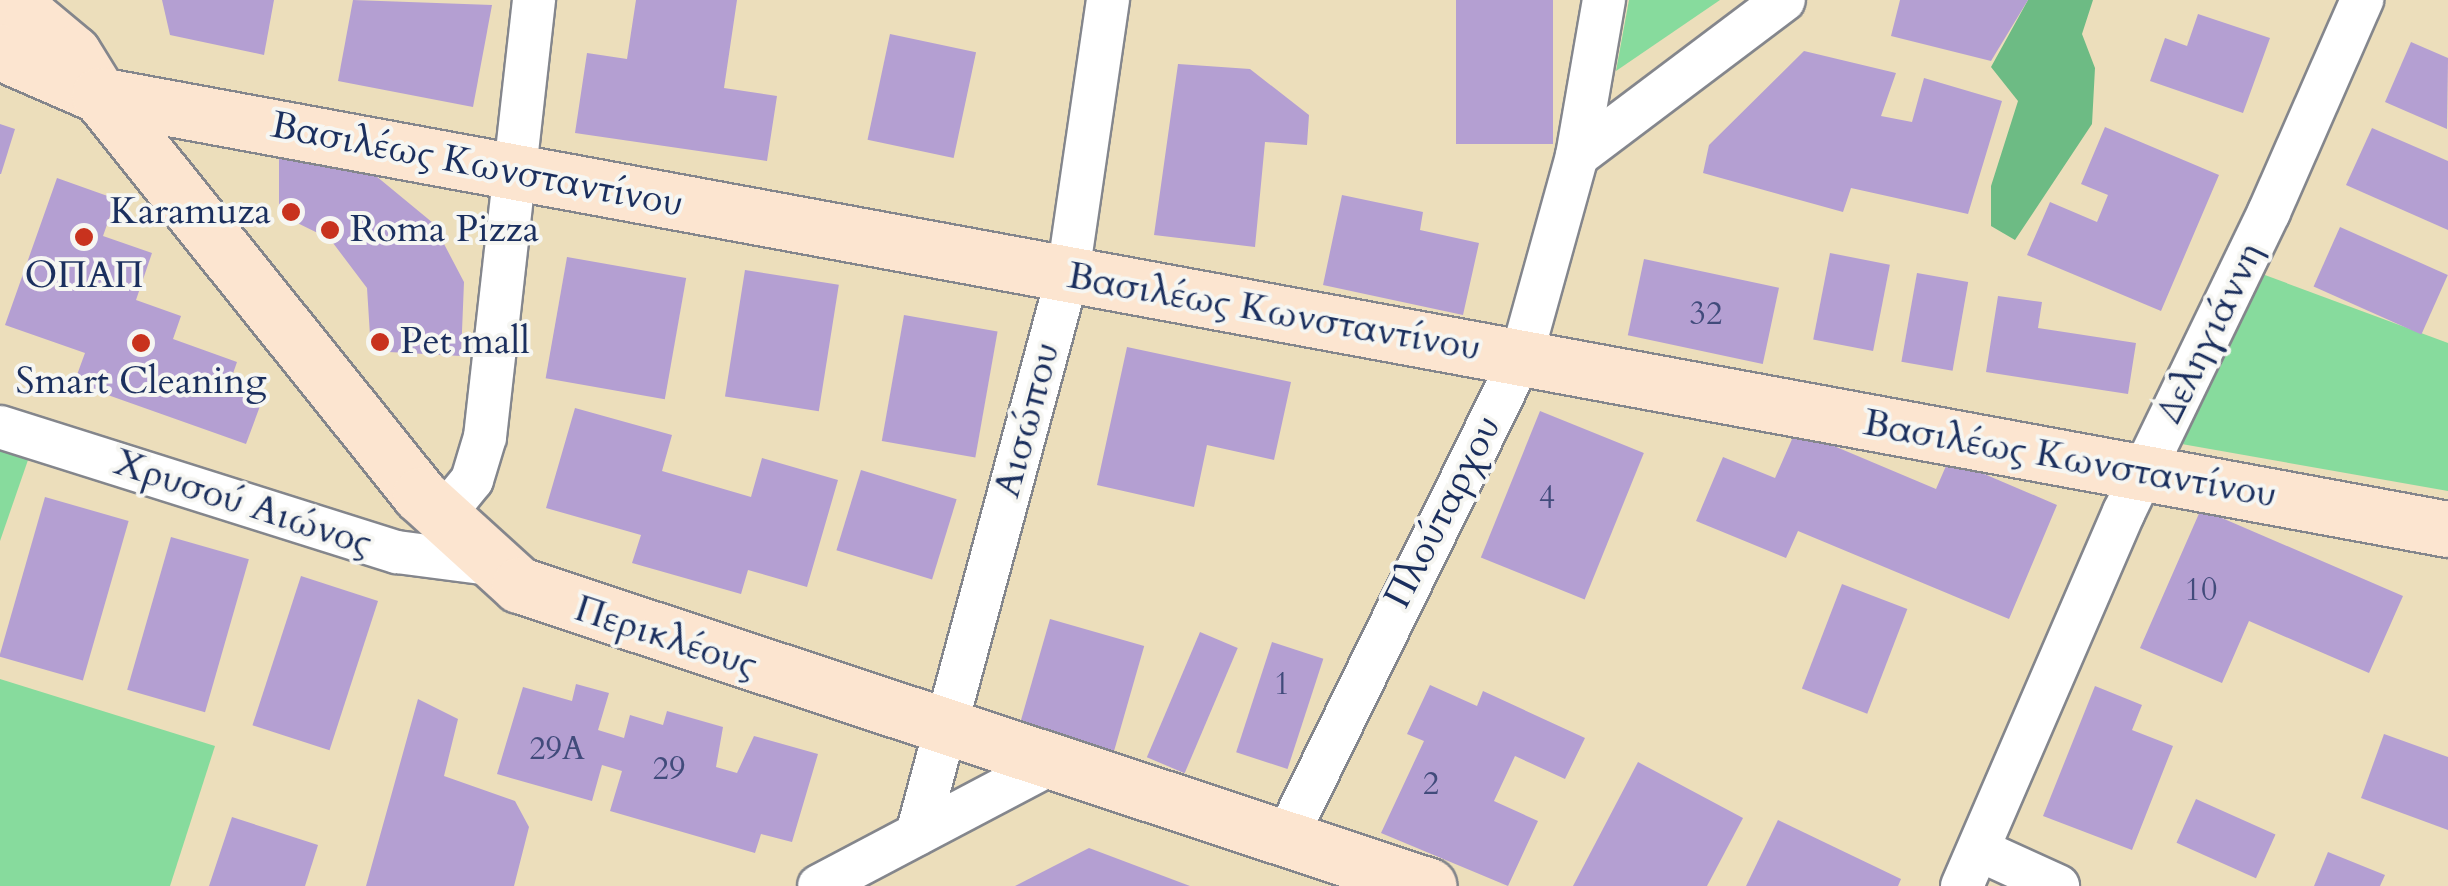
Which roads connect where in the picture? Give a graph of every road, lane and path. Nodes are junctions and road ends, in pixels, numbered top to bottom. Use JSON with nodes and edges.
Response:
{"nodes":[{"id":1,"x":62,"y":0,"type":"edge"},
{"id":2,"x":534,"y":0,"type":"edge"},
{"id":3,"x":1108,"y":0,"type":"edge"},
{"id":4,"x":1604,"y":0,"type":"edge"},
{"id":5,"x":1784,"y":0,"type":"edge"},
{"id":6,"x":2362,"y":0,"type":"edge"},
{"id":7,"x":0,"y":4,"type":"edge"},
{"id":8,"x":0,"y":52,"type":"edge"},
{"id":9,"x":86,"y":74,"type":"junction"},
{"id":10,"x":1578,"y":156,"type":"junction"},
{"id":11,"x":510,"y":172,"type":"junction"},
{"id":12,"x":1068,"y":274,"type":"junction"},
{"id":13,"x":1520,"y":358,"type":"junction"},
{"id":14,"x":0,"y":427,"type":"edge"},
{"id":15,"x":2142,"y":472,"type":"junction"},
{"id":16,"x":441,"y":518,"type":"junction"},
{"id":17,"x":2448,"y":529,"type":"edge"},
{"id":18,"x":489,"y":564,"type":"junction"},
{"id":19,"x":946,"y":728,"type":"junction"},
{"id":20,"x":1054,"y":762,"type":"junction"},
{"id":21,"x":918,"y":834,"type":"junction"},
{"id":22,"x":1287,"y":836,"type":"junction"},
{"id":23,"x":1970,"y":868,"type":"edge"},
{"id":24,"x":818,"y":886,"type":"edge"},
{"id":25,"x":1429,"y":886,"type":"edge"},
{"id":26,"x":2058,"y":886,"type":"edge"}],
"edges":[{"from":1,"to":9,"type":"street"},
{"from":2,"to":11,"type":"street"},
{"from":3,"to":12,"type":"street","name":"Αισώπου"},
{"from":4,"to":10,"type":"street","name":"Πλούταρχου"},
{"from":5,"to":10,"type":"street"},
{"from":6,"to":15,"type":"street","name":"Δεληγιάννη"},
{"from":7,"to":9,"type":"street","name":"Περικλέους"},
{"from":8,"to":9,"type":"street"},
{"from":9,"to":11,"type":"street","name":"Βασιλέως Κωνσταντίνου"},
{"from":9,"to":16,"type":"street","name":"Περικλέους"},
{"from":10,"to":13,"type":"street","name":"Πλούταρχου"},
{"from":11,"to":12,"type":"street","name":"Βασιλέως Κωνσταντίνου"},
{"from":11,"to":16,"type":"street"},
{"from":12,"to":13,"type":"street","name":"Βασιλέως Κωνσταντίνου"},
{"from":12,"to":19,"type":"street","name":"Αισώπου"},
{"from":13,"to":15,"type":"street","name":"Βασιλέως Κωνσταντίνου"},
{"from":13,"to":22,"type":"street","name":"Πλούταρχου"},
{"from":14,"to":18,"type":"street","name":"Χρυσού Αιώνος"},
{"from":15,"to":17,"type":"street","name":"Βασιλέως Κωνσταντίνου"},
{"from":15,"to":23,"type":"street","name":"Δεληγιάννη"},
{"from":16,"to":18,"type":"street","name":"Περικλέους"},
{"from":18,"to":19,"type":"street","name":"Περικλέους"},
{"from":19,"to":20,"type":"street","name":"Περικλέους"},
{"from":19,"to":21,"type":"street","name":"Αισώπου"},
{"from":20,"to":21,"type":"street"},
{"from":20,"to":22,"type":"street","name":"Περικλέους"},
{"from":21,"to":24,"type":"street"},
{"from":22,"to":25,"type":"street","name":"Περικλέους"},
{"from":23,"to":26,"type":"street"}]}
